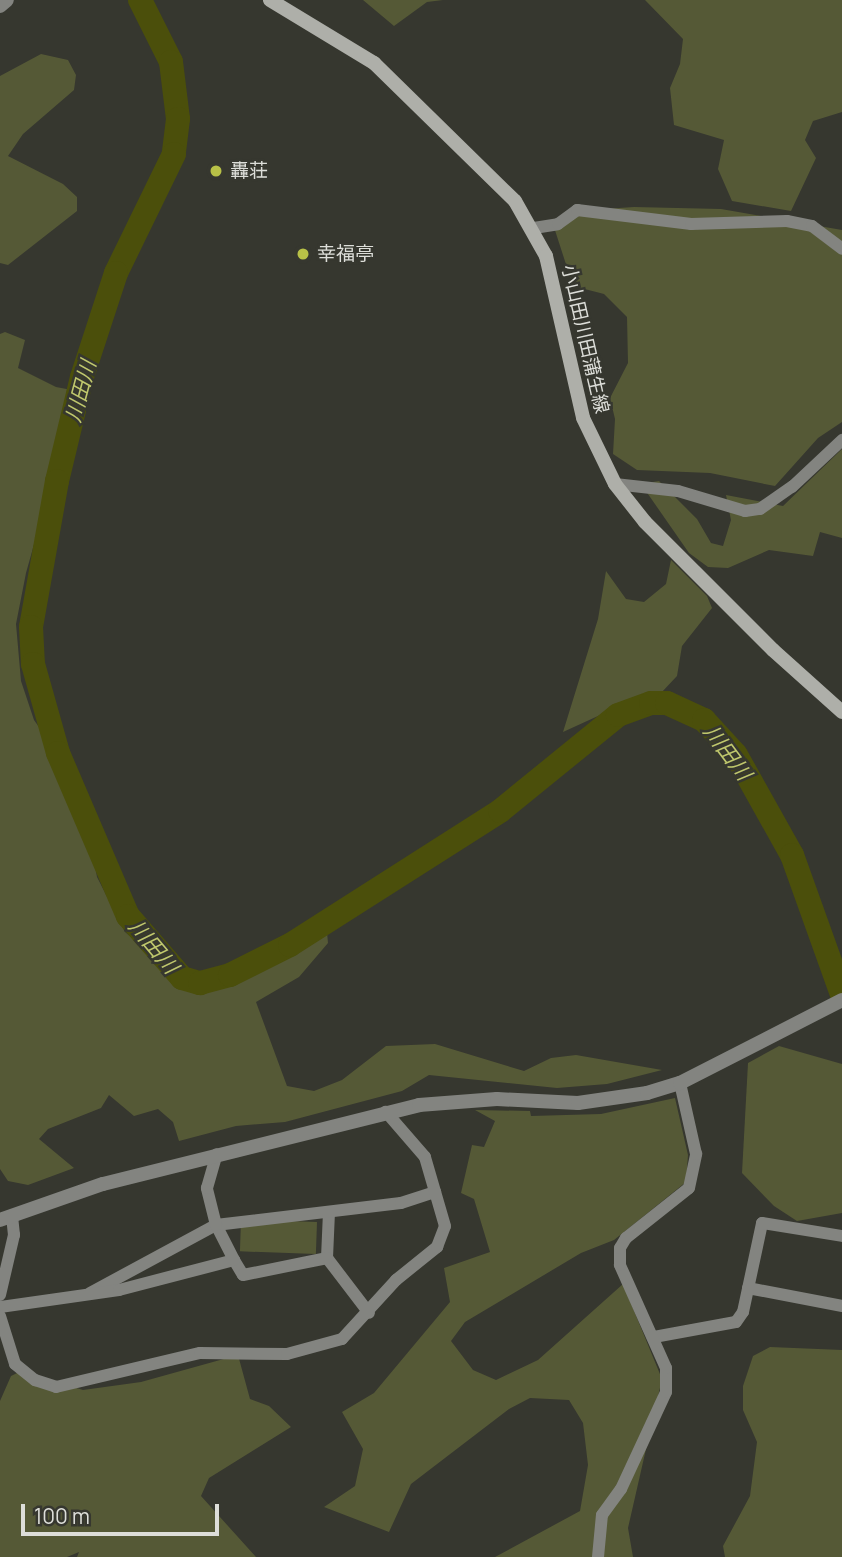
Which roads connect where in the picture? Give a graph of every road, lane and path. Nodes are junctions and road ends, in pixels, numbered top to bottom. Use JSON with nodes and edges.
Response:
{"nodes":[{"id":1,"x":7,"y":0,"type":"edge"},
{"id":2,"x":270,"y":0,"type":"edge"},
{"id":3,"x":0,"y":6,"type":"edge"},
{"id":4,"x":534,"y":228,"type":"junction"},
{"id":5,"x":842,"y":249,"type":"edge"},
{"id":6,"x":842,"y":440,"type":"edge"},
{"id":7,"x":615,"y":484,"type":"junction"},
{"id":8,"x":842,"y":712,"type":"edge"},
{"id":9,"x":842,"y":1000,"type":"edge"},
{"id":10,"x":680,"y":1083,"type":"junction"},
{"id":11,"x":386,"y":1112,"type":"junction"},
{"id":12,"x":216,"y":1154,"type":"junction"},
{"id":13,"x":435,"y":1192,"type":"junction"},
{"id":14,"x":330,"y":1212,"type":"junction"},
{"id":15,"x":6,"y":1217,"type":"edge"},
{"id":16,"x":216,"y":1225,"type":"junction"},
{"id":17,"x":842,"y":1237,"type":"edge"},
{"id":18,"x":327,"y":1258,"type":"junction"},
{"id":19,"x":234,"y":1260,"type":"junction"},
{"id":20,"x":748,"y":1288,"type":"junction"},
{"id":21,"x":90,"y":1293,"type":"junction"},
{"id":22,"x":0,"y":1295,"type":"edge"},
{"id":23,"x":842,"y":1306,"type":"edge"},
{"id":24,"x":0,"y":1307,"type":"edge"},
{"id":25,"x":369,"y":1313,"type":"junction"},
{"id":26,"x":0,"y":1316,"type":"edge"},
{"id":27,"x":654,"y":1337,"type":"junction"},
{"id":28,"x":598,"y":1557,"type":"edge"}],
"edges":[{"from":1,"to":3,"type":"street"},
{"from":2,"to":4,"type":"main road","name":"小山田川田蒲生線"},
{"from":4,"to":5,"type":"street"},
{"from":4,"to":7,"type":"main road","name":"小山田川田蒲生線"},
{"from":6,"to":7,"type":"street"},
{"from":7,"to":8,"type":"main road","name":"小山田川田蒲生線"},
{"from":9,"to":10,"type":"street"},
{"from":10,"to":11,"type":"street"},
{"from":10,"to":27,"type":"street"},
{"from":11,"to":12,"type":"street"},
{"from":11,"to":13,"type":"street"},
{"from":12,"to":15,"type":"street"},
{"from":12,"to":16,"type":"street"},
{"from":13,"to":14,"type":"street"},
{"from":13,"to":25,"type":"street"},
{"from":14,"to":16,"type":"street"},
{"from":14,"to":18,"type":"street"},
{"from":15,"to":22,"type":"street"},
{"from":16,"to":19,"type":"street"},
{"from":16,"to":21,"type":"street"},
{"from":17,"to":20,"type":"street"},
{"from":18,"to":19,"type":"street"},
{"from":18,"to":25,"type":"street"},
{"from":19,"to":21,"type":"street"},
{"from":20,"to":23,"type":"street"},
{"from":20,"to":27,"type":"street"},
{"from":21,"to":24,"type":"street"},
{"from":25,"to":26,"type":"street"},
{"from":27,"to":28,"type":"street"}]}
